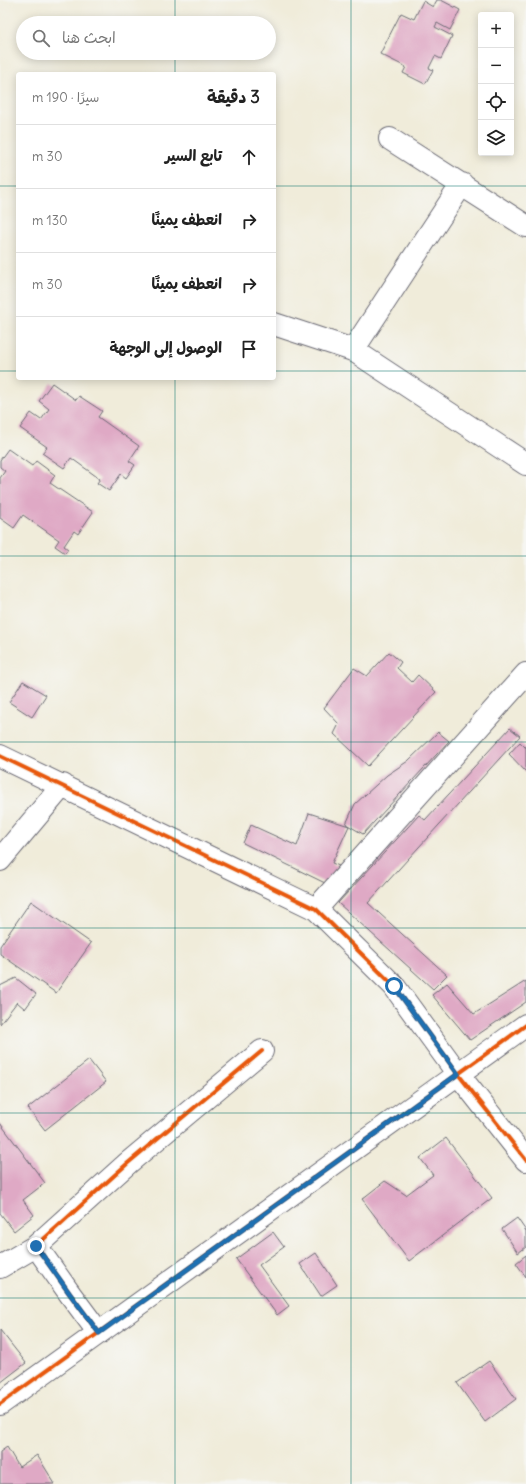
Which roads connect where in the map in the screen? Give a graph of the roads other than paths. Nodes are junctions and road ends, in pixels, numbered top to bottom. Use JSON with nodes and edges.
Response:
{"nodes":[{"id":1,"x":390,"y":139,"type":"dead end"},
{"id":2,"x":462,"y":184,"type":"junction"},
{"id":3,"x":526,"y":226,"type":"edge"},
{"id":4,"x":276,"y":325,"type":"edge"},
{"id":5,"x":352,"y":350,"type":"junction"},
{"id":6,"x":526,"y":464,"type":"edge"},
{"id":7,"x":526,"y":674,"type":"edge"},
{"id":8,"x":0,"y":756,"type":"edge"},
{"id":9,"x":63,"y":785,"type":"junction"},
{"id":10,"x":0,"y":860,"type":"edge"},
{"id":11,"x":316,"y":909,"type":"junction"},
{"id":12,"x":526,"y":1025,"type":"edge"},
{"id":13,"x":262,"y":1051,"type":"dead end"},
{"id":14,"x":458,"y":1074,"type":"junction"},
{"id":15,"x":526,"y":1160,"type":"edge"},
{"id":16,"x":36,"y":1246,"type":"junction"},
{"id":17,"x":0,"y":1267,"type":"edge"},
{"id":18,"x":99,"y":1333,"type":"junction"},
{"id":19,"x":0,"y":1404,"type":"edge"}],
"edges":[{"from":1,"to":2,"type":"street"},
{"from":2,"to":3,"type":"street"},
{"from":2,"to":5,"type":"street"},
{"from":4,"to":5,"type":"street"},
{"from":5,"to":6,"type":"street"},
{"from":7,"to":11,"type":"street"},
{"from":8,"to":9,"type":"street"},
{"from":9,"to":10,"type":"street"},
{"from":9,"to":11,"type":"street"},
{"from":11,"to":14,"type":"street"},
{"from":12,"to":14,"type":"street"},
{"from":13,"to":16,"type":"street"},
{"from":14,"to":15,"type":"street"},
{"from":14,"to":18,"type":"street"},
{"from":16,"to":17,"type":"street"},
{"from":16,"to":18,"type":"street"},
{"from":18,"to":19,"type":"street"}]}
